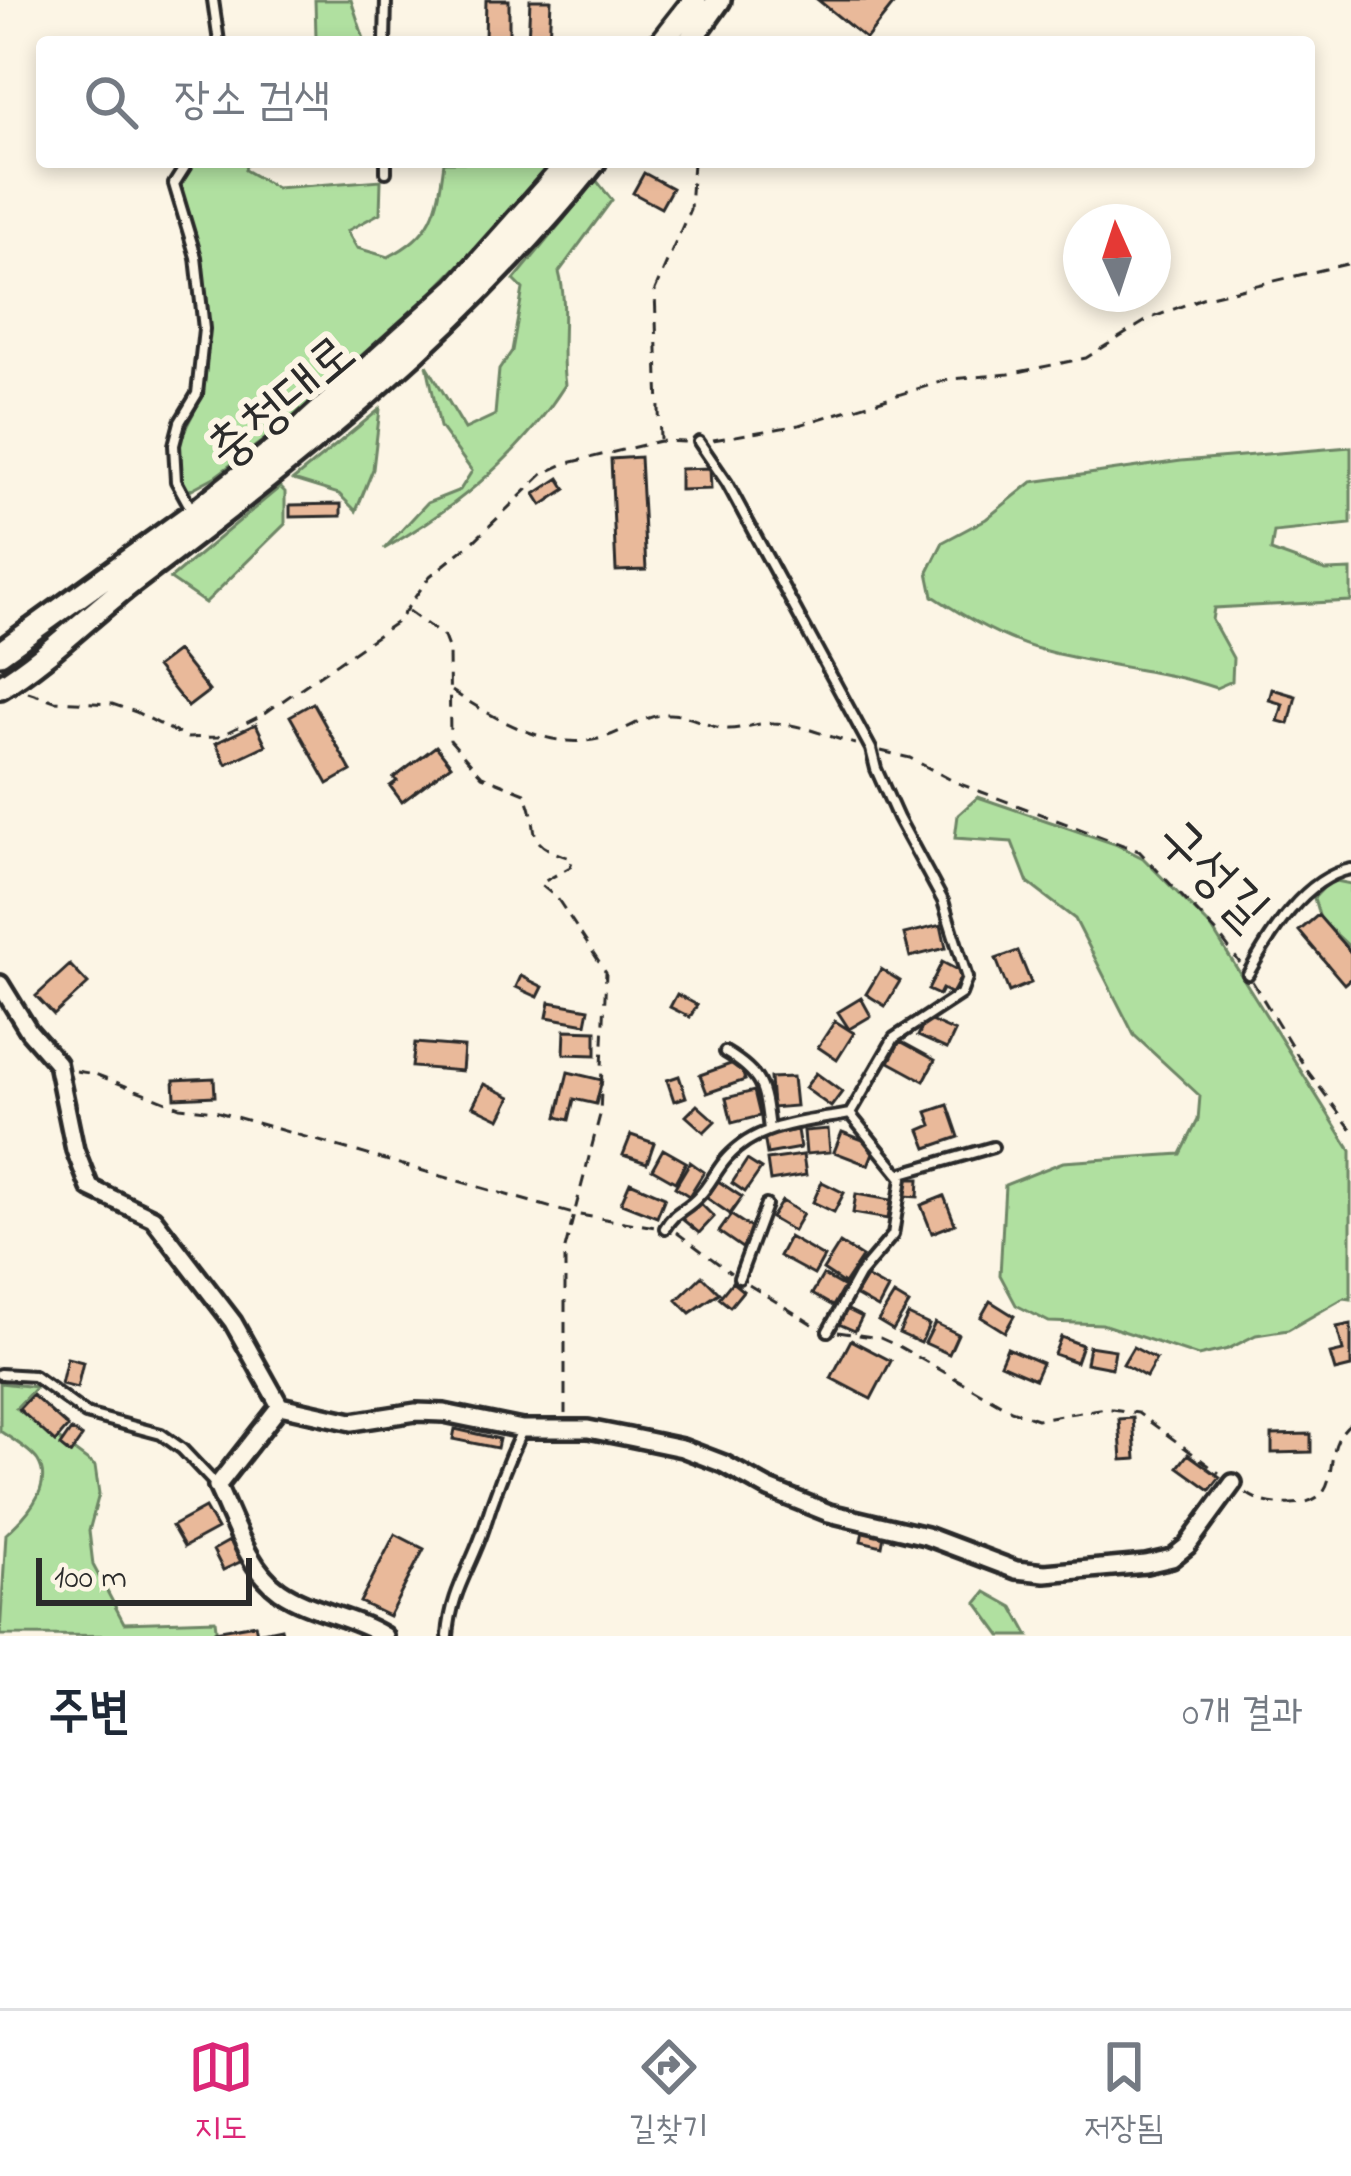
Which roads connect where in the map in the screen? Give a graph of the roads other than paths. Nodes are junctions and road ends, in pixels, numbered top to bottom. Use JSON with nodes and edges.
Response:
{"nodes":[{"id":1,"x":213,"y":0,"type":"edge"},
{"id":2,"x":386,"y":0,"type":"edge"},
{"id":3,"x":695,"y":0,"type":"edge"},
{"id":4,"x":719,"y":0,"type":"edge"},
{"id":5,"x":218,"y":36,"type":"edge"},
{"id":6,"x":385,"y":36,"type":"edge"},
{"id":7,"x":667,"y":36,"type":"edge"},
{"id":8,"x":692,"y":36,"type":"edge"},
{"id":9,"x":184,"y":168,"type":"edge"},
{"id":10,"x":564,"y":168,"type":"edge"},
{"id":11,"x":589,"y":168,"type":"edge"},
{"id":12,"x":699,"y":442,"type":"road end"},
{"id":13,"x":194,"y":513,"type":"junction"},
{"id":14,"x":0,"y":653,"type":"edge"},
{"id":15,"x":1,"y":686,"type":"edge"},
{"id":16,"x":1351,"y":869,"type":"edge"},
{"id":17,"x":1248,"y":974,"type":"road end"},
{"id":18,"x":0,"y":984,"type":"edge"},
{"id":19,"x":725,"y":1052,"type":"dead end"},
{"id":20,"x":850,"y":1114,"type":"junction"},
{"id":21,"x":769,"y":1130,"type":"junction"},
{"id":22,"x":993,"y":1147,"type":"dead end"},
{"id":23,"x":899,"y":1174,"type":"junction"},
{"id":24,"x":766,"y":1205,"type":"dead end"},
{"id":25,"x":665,"y":1228,"type":"dead end"},
{"id":26,"x":739,"y":1279,"type":"dead end"},
{"id":27,"x":828,"y":1330,"type":"dead end"},
{"id":28,"x":0,"y":1374,"type":"edge"},
{"id":29,"x":280,"y":1406,"type":"junction"},
{"id":30,"x":522,"y":1430,"type":"junction"},
{"id":31,"x":1233,"y":1483,"type":"dead end"},
{"id":32,"x":217,"y":1486,"type":"junction"},
{"id":33,"x":385,"y":1636,"type":"edge"},
{"id":34,"x":448,"y":1636,"type":"edge"}],
"edges":[{"from":1,"to":5,"type":"lane"},
{"from":2,"to":6,"type":"lane"},
{"from":3,"to":7,"type":"main road"},
{"from":4,"to":8,"type":"main road"},
{"from":9,"to":13,"type":"lane"},
{"from":10,"to":13,"type":"main road","name":"충청대로"},
{"from":11,"to":15,"type":"main road","name":"충청대로"},
{"from":12,"to":20,"type":"lane"},
{"from":13,"to":14,"type":"main road","name":"충청대로"},
{"from":16,"to":17,"type":"lane"},
{"from":18,"to":29,"type":"street"},
{"from":19,"to":21,"type":"lane"},
{"from":20,"to":21,"type":"lane"},
{"from":20,"to":23,"type":"lane"},
{"from":21,"to":25,"type":"lane"},
{"from":22,"to":23,"type":"lane"},
{"from":23,"to":27,"type":"lane"},
{"from":24,"to":26,"type":"lane"},
{"from":28,"to":32,"type":"lane"},
{"from":29,"to":30,"type":"street"},
{"from":29,"to":32,"type":"street"},
{"from":30,"to":31,"type":"street"},
{"from":30,"to":34,"type":"lane"},
{"from":32,"to":33,"type":"street"}]}
